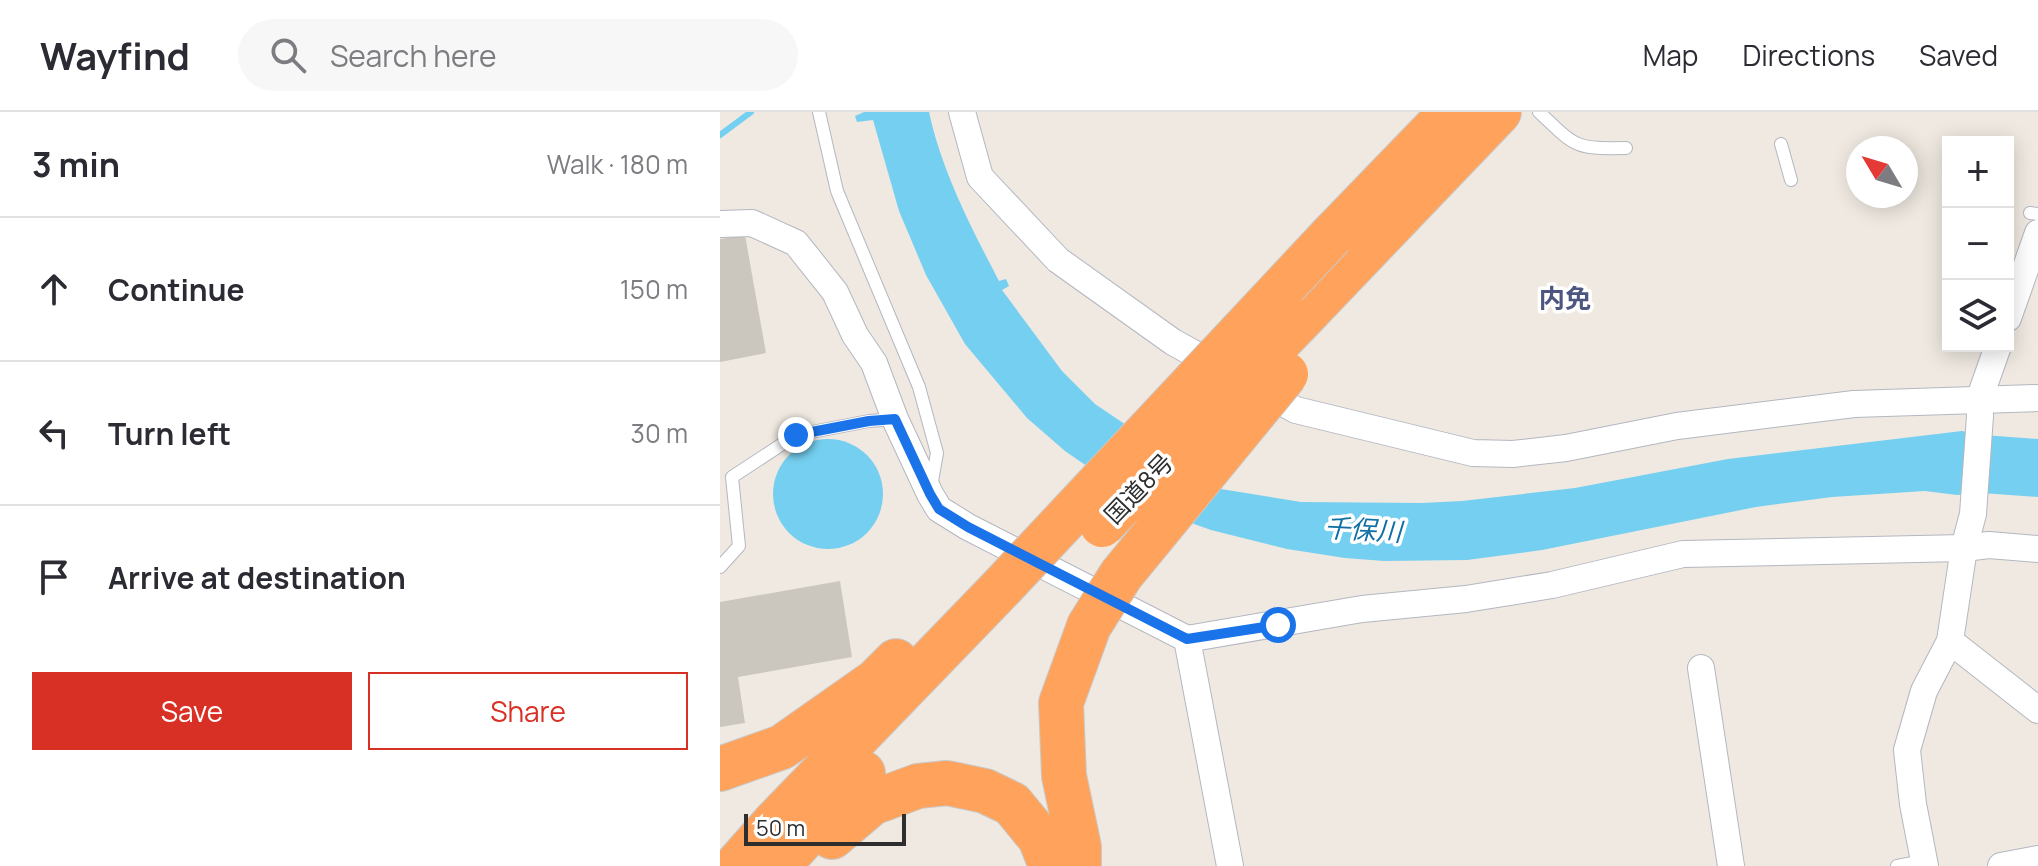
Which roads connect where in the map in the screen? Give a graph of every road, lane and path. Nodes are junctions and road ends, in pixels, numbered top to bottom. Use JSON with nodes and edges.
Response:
{"nodes":[{"id":1,"x":819,"y":112,"type":"edge"},
{"id":2,"x":962,"y":112,"type":"edge"},
{"id":3,"x":1451,"y":112,"type":"edge"},
{"id":4,"x":1499,"y":112,"type":"edge"},
{"id":5,"x":1539,"y":112,"type":"edge"},
{"id":6,"x":1781,"y":144,"type":"dead end"},
{"id":7,"x":1626,"y":148,"type":"dead end"},
{"id":8,"x":1791,"y":180,"type":"dead end"},
{"id":9,"x":2035,"y":220,"type":"edge"},
{"id":10,"x":720,"y":224,"type":"edge"},
{"id":11,"x":2014,"y":296,"type":"edge"},
{"id":12,"x":1291,"y":325,"type":"junction"},
{"id":13,"x":1996,"y":352,"type":"edge"},
{"id":14,"x":2038,"y":398,"type":"edge"},
{"id":15,"x":1979,"y":408,"type":"junction"},
{"id":16,"x":895,"y":419,"type":"junction"},
{"id":17,"x":930,"y":494,"type":"junction"},
{"id":18,"x":1964,"y":548,"type":"junction"},
{"id":19,"x":2038,"y":549,"type":"edge"},
{"id":20,"x":720,"y":567,"type":"edge"},
{"id":21,"x":1004,"y":588,"type":"junction"},
{"id":22,"x":1187,"y":639,"type":"junction"},
{"id":23,"x":1950,"y":641,"type":"junction"},
{"id":24,"x":1701,"y":668,"type":"dead end"},
{"id":25,"x":2038,"y":710,"type":"edge"},
{"id":26,"x":720,"y":769,"type":"edge"},
{"id":27,"x":2038,"y":859,"type":"edge"},
{"id":28,"x":1925,"y":863,"type":"edge"},
{"id":29,"x":736,"y":866,"type":"edge"},
{"id":30,"x":778,"y":866,"type":"edge"},
{"id":31,"x":803,"y":866,"type":"edge"},
{"id":32,"x":1051,"y":866,"type":"edge"},
{"id":33,"x":1079,"y":866,"type":"edge"},
{"id":34,"x":1230,"y":866,"type":"edge"},
{"id":35,"x":1731,"y":866,"type":"edge"},
{"id":36,"x":1897,"y":866,"type":"edge"},
{"id":37,"x":2001,"y":866,"type":"edge"}],
"edges":[{"from":1,"to":17,"type":"lane"},
{"from":2,"to":15,"type":"street"},
{"from":3,"to":12,"type":"highway","name":"国道8号","bridge":true},
{"from":4,"to":12,"type":"highway"},
{"from":5,"to":7,"type":"lane"},
{"from":6,"to":8,"type":"lane"},
{"from":9,"to":11,"type":"street"},
{"from":10,"to":16,"type":"street"},
{"from":12,"to":21,"type":"highway","name":"国道8号","bridge":true},
{"from":12,"to":33,"type":"highway","bridge":true},
{"from":13,"to":15,"type":"street"},
{"from":14,"to":15,"type":"street"},
{"from":15,"to":18,"type":"street"},
{"from":16,"to":17,"type":"street"},
{"from":16,"to":20,"type":"lane"},
{"from":17,"to":22,"type":"street"},
{"from":18,"to":19,"type":"street"},
{"from":18,"to":22,"type":"street"},
{"from":18,"to":23,"type":"street"},
{"from":21,"to":26,"type":"highway"},
{"from":21,"to":29,"type":"highway","name":"国道8号"},
{"from":21,"to":30,"type":"highway","name":"国道8号"},
{"from":22,"to":34,"type":"street"},
{"from":23,"to":25,"type":"street"},
{"from":23,"to":28,"type":"street"},
{"from":24,"to":35,"type":"street"},
{"from":27,"to":37,"type":"street"},
{"from":28,"to":36,"type":"lane"},
{"from":31,"to":32,"type":"highway"}]}
